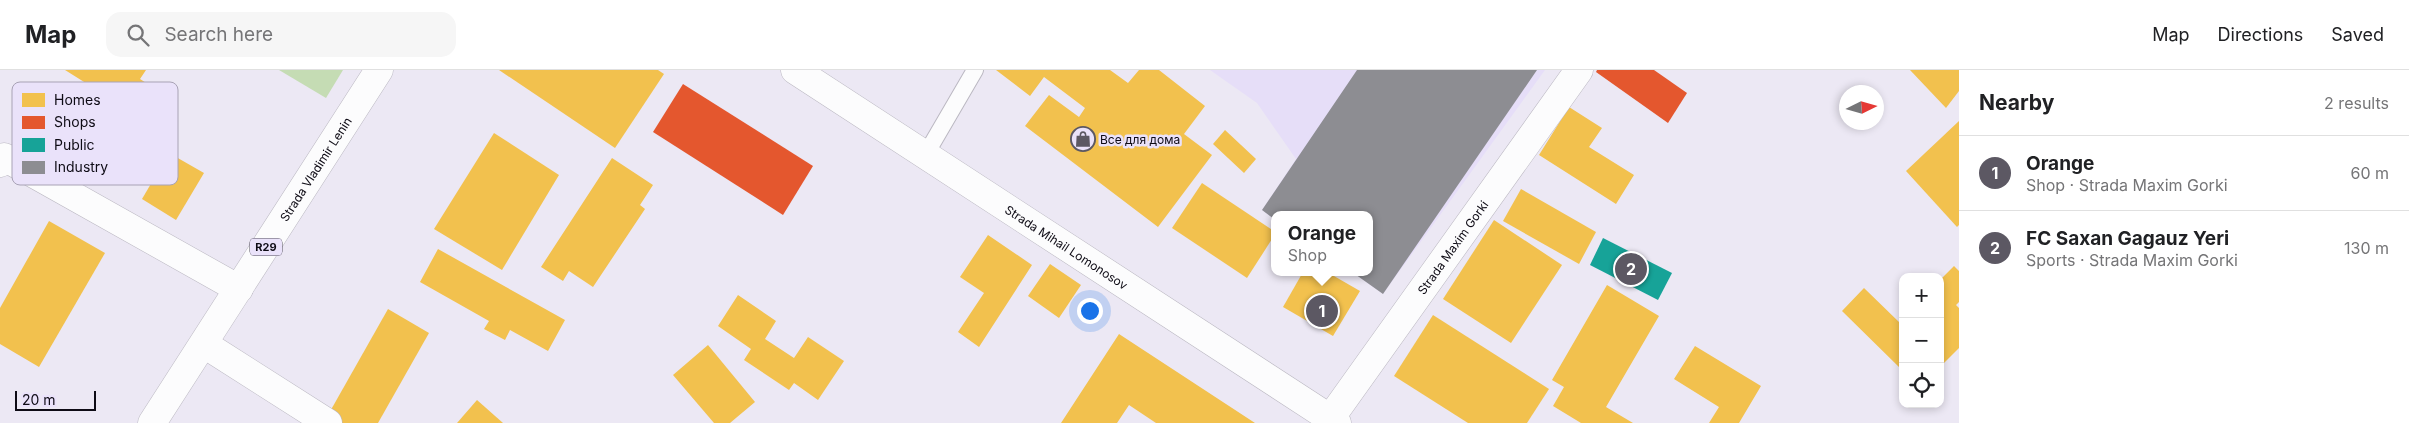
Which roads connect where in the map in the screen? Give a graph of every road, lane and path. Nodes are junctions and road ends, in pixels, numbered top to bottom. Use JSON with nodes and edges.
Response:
{"nodes":[{"id":1,"x":379,"y":70,"type":"edge"},
{"id":2,"x":795,"y":70,"type":"edge"},
{"id":3,"x":975,"y":70,"type":"edge"},
{"id":4,"x":1579,"y":70,"type":"edge"},
{"id":5,"x":926,"y":154,"type":"junction"},
{"id":6,"x":12,"y":161,"type":"edge"},
{"id":7,"x":0,"y":163,"type":"edge"},
{"id":8,"x":54,"y":185,"type":"edge"},
{"id":9,"x":239,"y":289,"type":"junction"},
{"id":10,"x":204,"y":344,"type":"junction"},
{"id":11,"x":1331,"y":421,"type":"edge"},
{"id":12,"x":152,"y":423,"type":"edge"},
{"id":13,"x":328,"y":423,"type":"edge"}],
"edges":[{"from":1,"to":9,"type":"street","name":"Strada Vladimir Lenin","number":"R29"},
{"from":2,"to":5,"type":"street","name":"Strada Mihail Lomonosov"},
{"from":3,"to":5,"type":"lane"},
{"from":4,"to":11,"type":"street","name":"Strada Maxim Gorki"},
{"from":5,"to":11,"type":"street","name":"Strada Mihail Lomonosov"},
{"from":6,"to":7,"type":"street"},
{"from":8,"to":9,"type":"street"},
{"from":9,"to":10,"type":"street","name":"Strada Vladimir Lenin","number":"R29"},
{"from":10,"to":12,"type":"street","name":"Strada Vladimir Lenin","number":"R29"},
{"from":10,"to":13,"type":"street"}]}
